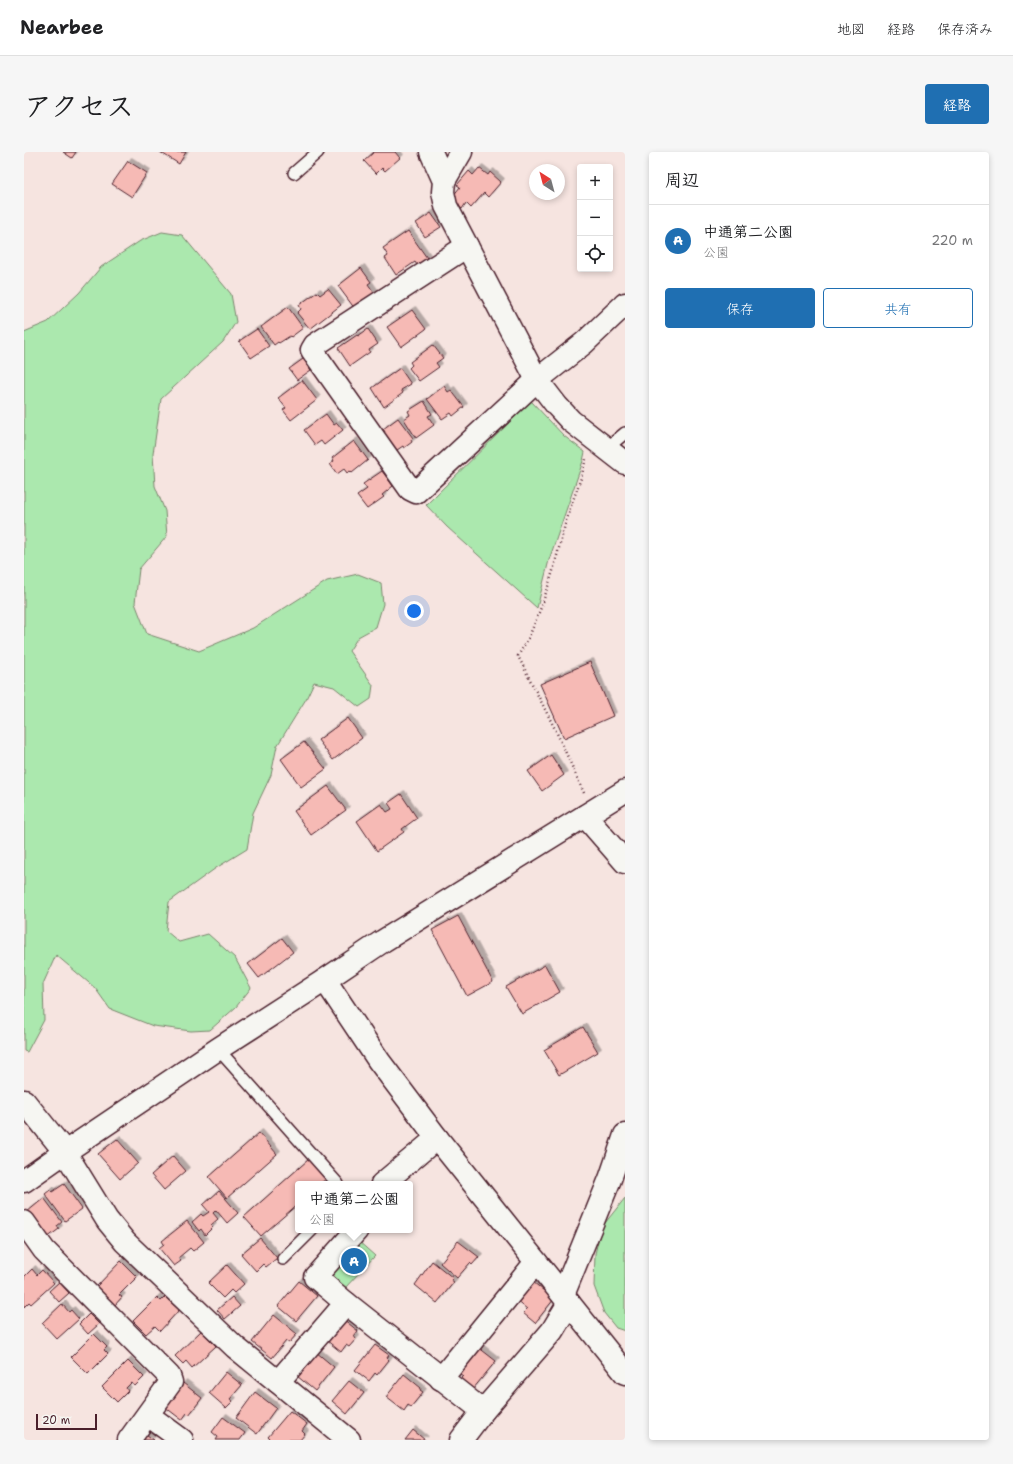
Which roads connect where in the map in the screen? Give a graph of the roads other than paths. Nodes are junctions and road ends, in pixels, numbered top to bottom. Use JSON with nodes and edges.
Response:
{"nodes":[{"id":1,"x":431,"y":152,"type":"edge"},
{"id":2,"x":461,"y":152,"type":"edge"},
{"id":3,"x":313,"y":154,"type":"edge"},
{"id":4,"x":294,"y":173,"type":"dead end"},
{"id":5,"x":444,"y":180,"type":"junction"},
{"id":6,"x":467,"y":246,"type":"junction"},
{"id":7,"x":625,"y":304,"type":"edge"},
{"id":8,"x":536,"y":380,"type":"junction"},
{"id":9,"x":625,"y":433,"type":"edge"},
{"id":10,"x":599,"y":442,"type":"junction"},
{"id":11,"x":625,"y":463,"type":"edge"},
{"id":12,"x":625,"y":791,"type":"edge"},
{"id":13,"x":588,"y":814,"type":"junction"},
{"id":14,"x":625,"y":862,"type":"edge"},
{"id":15,"x":325,"y":980,"type":"junction"},
{"id":16,"x":218,"y":1049,"type":"junction"},
{"id":17,"x":24,"y":1101,"type":"edge"},
{"id":18,"x":625,"y":1136,"type":"edge"},
{"id":19,"x":437,"y":1138,"type":"junction"},
{"id":20,"x":65,"y":1152,"type":"junction"},
{"id":21,"x":24,"y":1181,"type":"edge"},
{"id":22,"x":335,"y":1181,"type":"edge"},
{"id":23,"x":386,"y":1181,"type":"edge"},
{"id":24,"x":24,"y":1222,"type":"edge"},
{"id":25,"x":309,"y":1233,"type":"edge"},
{"id":26,"x":355,"y":1233,"type":"edge"},
{"id":27,"x":283,"y":1259,"type":"dead end"},
{"id":28,"x":536,"y":1262,"type":"junction"},
{"id":29,"x":566,"y":1299,"type":"junction"},
{"id":30,"x":346,"y":1303,"type":"junction"},
{"id":31,"x":625,"y":1373,"type":"edge"},
{"id":32,"x":441,"y":1379,"type":"junction"},
{"id":33,"x":278,"y":1382,"type":"junction"},
{"id":34,"x":483,"y":1412,"type":"junction"},
{"id":35,"x":148,"y":1415,"type":"junction"},
{"id":36,"x":129,"y":1440,"type":"edge"},
{"id":37,"x":182,"y":1440,"type":"edge"},
{"id":38,"x":349,"y":1440,"type":"edge"},
{"id":39,"x":461,"y":1440,"type":"edge"}],
"edges":[{"from":1,"to":5,"type":"street"},
{"from":2,"to":5,"type":"street"},
{"from":3,"to":4,"type":"lane"},
{"from":5,"to":6,"type":"street"},
{"from":6,"to":8,"type":"street"},
{"from":6,"to":8,"type":"street"},
{"from":7,"to":8,"type":"street"},
{"from":8,"to":10,"type":"street"},
{"from":9,"to":10,"type":"lane"},
{"from":10,"to":11,"type":"street"},
{"from":12,"to":13,"type":"street"},
{"from":13,"to":14,"type":"street"},
{"from":13,"to":15,"type":"street"},
{"from":15,"to":16,"type":"street"},
{"from":15,"to":19,"type":"street"},
{"from":16,"to":20,"type":"street"},
{"from":16,"to":22,"type":"lane"},
{"from":17,"to":20,"type":"street"},
{"from":18,"to":29,"type":"street"},
{"from":19,"to":23,"type":"street"},
{"from":19,"to":28,"type":"street"},
{"from":20,"to":21,"type":"street"},
{"from":20,"to":33,"type":"street"},
{"from":24,"to":35,"type":"street"},
{"from":25,"to":27,"type":"lane"},
{"from":26,"to":30,"type":"street"},
{"from":28,"to":29,"type":"street"},
{"from":28,"to":32,"type":"street"},
{"from":29,"to":31,"type":"street"},
{"from":29,"to":34,"type":"street"},
{"from":30,"to":32,"type":"street"},
{"from":30,"to":33,"type":"street"},
{"from":32,"to":34,"type":"street"},
{"from":33,"to":38,"type":"street"},
{"from":34,"to":39,"type":"street"},
{"from":35,"to":36,"type":"street"},
{"from":35,"to":37,"type":"street"}]}
